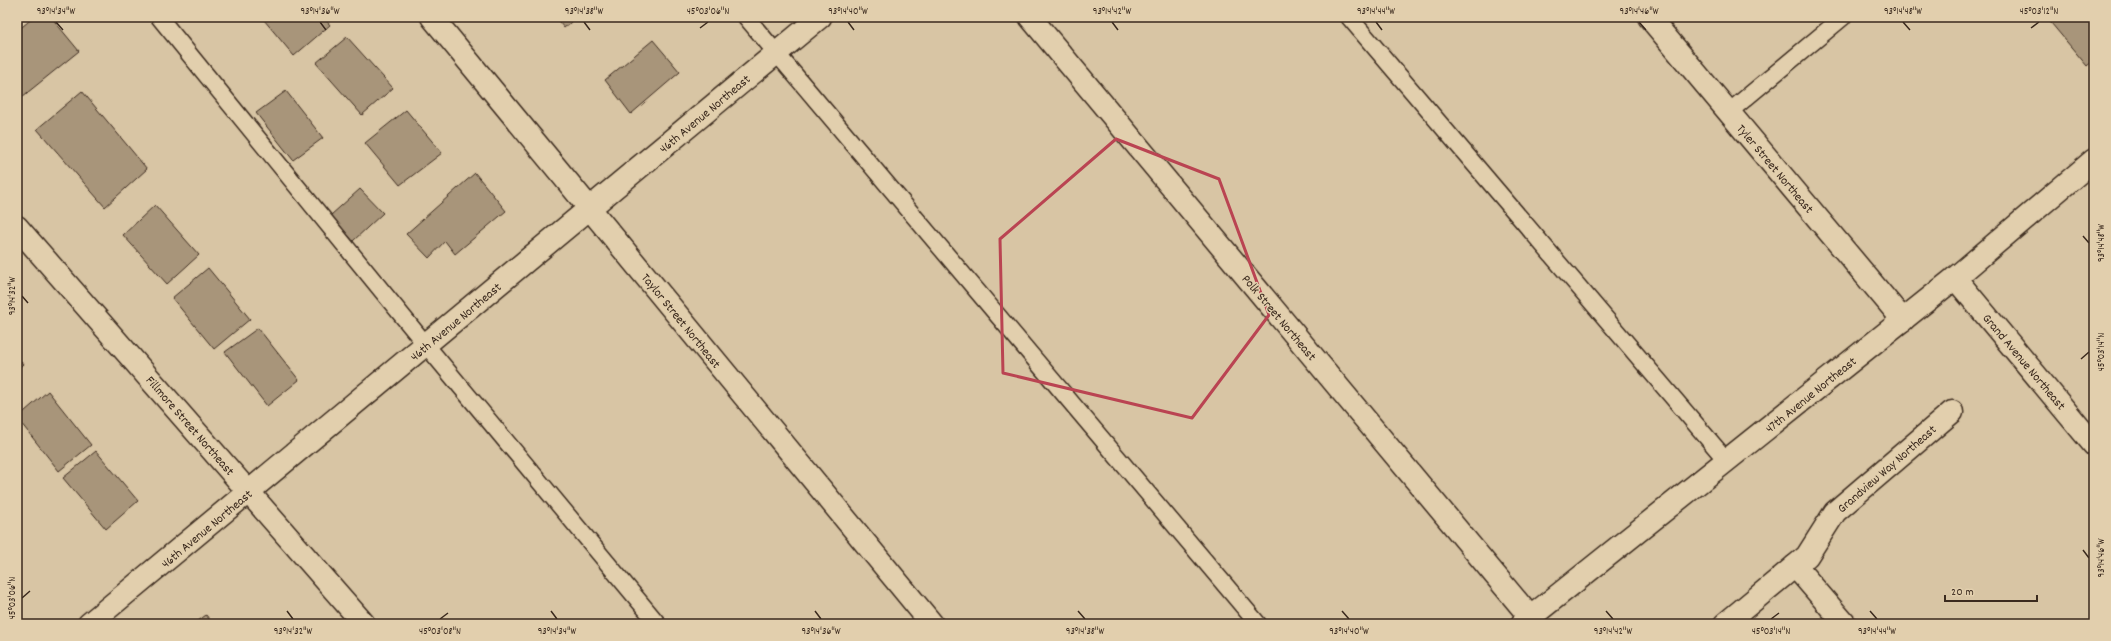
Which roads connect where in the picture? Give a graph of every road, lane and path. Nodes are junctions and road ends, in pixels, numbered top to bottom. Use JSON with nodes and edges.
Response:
{"nodes":[{"id":1,"x":159,"y":17,"type":"edge"},
{"id":2,"x":432,"y":17,"type":"edge"},
{"id":3,"x":746,"y":17,"type":"edge"},
{"id":4,"x":820,"y":17,"type":"edge"},
{"id":5,"x":1030,"y":17,"type":"edge"},
{"id":6,"x":1349,"y":17,"type":"edge"},
{"id":7,"x":1650,"y":17,"type":"edge"},
{"id":8,"x":1842,"y":17,"type":"edge"},
{"id":9,"x":777,"y":53,"type":"junction"},
{"id":10,"x":1729,"y":112,"type":"junction"},
{"id":11,"x":2094,"y":160,"type":"edge"},
{"id":12,"x":590,"y":208,"type":"junction"},
{"id":13,"x":17,"y":227,"type":"edge"},
{"id":14,"x":1955,"y":278,"type":"junction"},
{"id":15,"x":1903,"y":320,"type":"junction"},
{"id":16,"x":426,"y":345,"type":"junction"},
{"id":17,"x":1952,"y":412,"type":"dead end"},
{"id":18,"x":2094,"y":444,"type":"edge"},
{"id":19,"x":1727,"y":461,"type":"junction"},
{"id":20,"x":249,"y":492,"type":"junction"},
{"id":21,"x":1796,"y":566,"type":"junction"},
{"id":22,"x":1526,"y":621,"type":"edge"},
{"id":23,"x":90,"y":624,"type":"edge"},
{"id":24,"x":364,"y":624,"type":"edge"},
{"id":25,"x":658,"y":624,"type":"edge"},
{"id":26,"x":932,"y":624,"type":"edge"},
{"id":27,"x":1258,"y":624,"type":"edge"},
{"id":28,"x":1725,"y":624,"type":"edge"},
{"id":29,"x":1844,"y":624,"type":"edge"}],
"edges":[{"from":1,"to":16,"type":"lane"},
{"from":2,"to":12,"type":"street","name":"Taylor Street Northeast"},
{"from":3,"to":9,"type":"lane"},
{"from":4,"to":9,"type":"street","name":"46th Avenue Northeast"},
{"from":5,"to":22,"type":"street","name":"Polk Street Northeast"},
{"from":6,"to":19,"type":"lane"},
{"from":7,"to":10,"type":"street","name":"Tyler Street Northeast"},
{"from":8,"to":10,"type":"lane"},
{"from":9,"to":12,"type":"street","name":"46th Avenue Northeast"},
{"from":9,"to":27,"type":"lane"},
{"from":10,"to":15,"type":"street","name":"Tyler Street Northeast"},
{"from":11,"to":14,"type":"street","name":"47th Avenue Northeast"},
{"from":12,"to":16,"type":"street","name":"46th Avenue Northeast"},
{"from":12,"to":26,"type":"street","name":"Taylor Street Northeast"},
{"from":13,"to":20,"type":"street","name":"Fillmore Street Northeast"},
{"from":14,"to":15,"type":"street","name":"47th Avenue Northeast"},
{"from":14,"to":18,"type":"street","name":"Grand Avenue Northeast"},
{"from":15,"to":19,"type":"street","name":"47th Avenue Northeast"},
{"from":16,"to":20,"type":"street","name":"46th Avenue Northeast"},
{"from":16,"to":25,"type":"lane"},
{"from":17,"to":21,"type":"street","name":"Grandview Way Northeast"},
{"from":19,"to":22,"type":"street","name":"47th Avenue Northeast"},
{"from":20,"to":23,"type":"street","name":"46th Avenue Northeast"},
{"from":20,"to":24,"type":"street","name":"Fillmore Street Northeast"},
{"from":21,"to":28,"type":"street","name":"Grandview Way Northeast"},
{"from":21,"to":29,"type":"street"}]}
